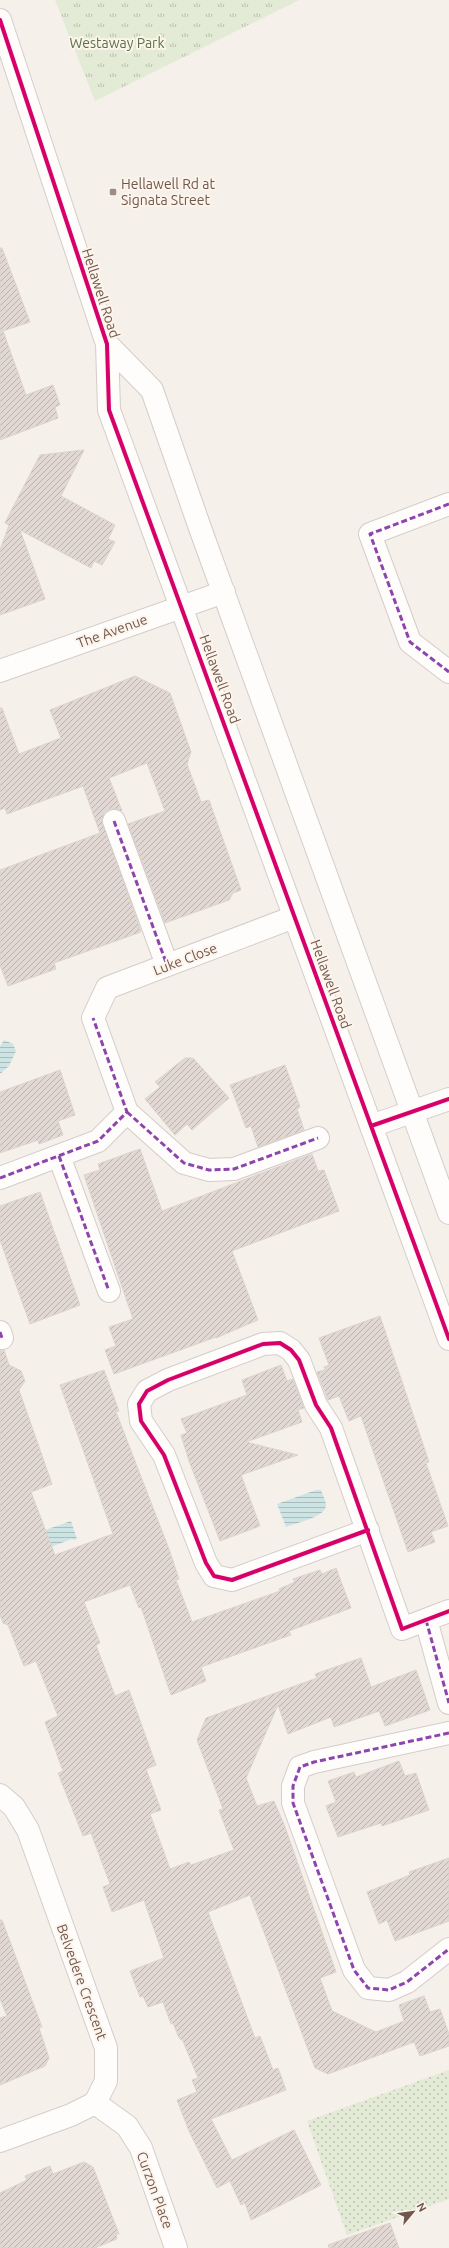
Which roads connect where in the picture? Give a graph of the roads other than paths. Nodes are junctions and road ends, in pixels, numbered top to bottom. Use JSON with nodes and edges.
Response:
{"nodes":[{"id":1,"x":0,"y":20,"type":"edge"},
{"id":2,"x":107,"y":344,"type":"junction"},
{"id":3,"x":449,"y":504,"type":"edge"},
{"id":4,"x":224,"y":592,"type":"junction"},
{"id":5,"x":182,"y":606,"type":"junction"},
{"id":6,"x":0,"y":671,"type":"edge"},
{"id":7,"x":449,"y":672,"type":"edge"},
{"id":8,"x":114,"y":821,"type":"dead end"},
{"id":9,"x":294,"y":918,"type":"junction"},
{"id":10,"x":167,"y":966,"type":"junction"},
{"id":11,"x":449,"y":1098,"type":"edge"},
{"id":12,"x":127,"y":1112,"type":"junction"},
{"id":13,"x":412,"y":1112,"type":"junction"},
{"id":14,"x":372,"y":1126,"type":"junction"},
{"id":15,"x":318,"y":1138,"type":"dead end"},
{"id":16,"x":58,"y":1156,"type":"junction"},
{"id":17,"x":0,"y":1178,"type":"edge"},
{"id":18,"x":449,"y":1213,"type":"edge"},
{"id":19,"x":109,"y":1291,"type":"dead end"},
{"id":20,"x":449,"y":1339,"type":"edge"},
{"id":21,"x":368,"y":1530,"type":"junction"},
{"id":22,"x":449,"y":1611,"type":"edge"},
{"id":23,"x":426,"y":1620,"type":"junction"},
{"id":24,"x":449,"y":1703,"type":"edge"},
{"id":25,"x":449,"y":1733,"type":"edge"},
{"id":26,"x":0,"y":1795,"type":"edge"},
{"id":27,"x":449,"y":1949,"type":"edge"},
{"id":28,"x":95,"y":2103,"type":"junction"},
{"id":29,"x":0,"y":2141,"type":"edge"},
{"id":30,"x":176,"y":2248,"type":"edge"}],
"edges":[{"from":1,"to":2,"type":"street","name":"Hellawell Road"},
{"from":2,"to":4,"type":"street","name":"Hellawell Road"},
{"from":2,"to":5,"type":"street","name":"Hellawell Road"},
{"from":3,"to":7,"type":"street"},
{"from":4,"to":5,"type":"street","name":"The Avenue"},
{"from":4,"to":13,"type":"street","name":"Hellawell Road"},
{"from":5,"to":6,"type":"street","name":"The Avenue"},
{"from":5,"to":9,"type":"street","name":"Hellawell Road"},
{"from":8,"to":10,"type":"street"},
{"from":9,"to":10,"type":"street","name":"Luke Close"},
{"from":9,"to":14,"type":"street","name":"Hellawell Road"},
{"from":10,"to":12,"type":"street","name":"Luke Close"},
{"from":11,"to":13,"type":"street"},
{"from":12,"to":15,"type":"street"},
{"from":12,"to":16,"type":"street"},
{"from":13,"to":14,"type":"street"},
{"from":13,"to":18,"type":"street","name":"Hellawell Road"},
{"from":14,"to":20,"type":"street","name":"Hellawell Road"},
{"from":16,"to":17,"type":"street"},
{"from":16,"to":19,"type":"street"},
{"from":21,"to":21,"type":"street"},
{"from":21,"to":23,"type":"street"},
{"from":22,"to":23,"type":"street"},
{"from":23,"to":24,"type":"street"},
{"from":25,"to":27,"type":"street"},
{"from":26,"to":28,"type":"street","name":"Belvedere Crescent"},
{"from":28,"to":29,"type":"street"},
{"from":28,"to":30,"type":"street","name":"Curzon Place"}]}
